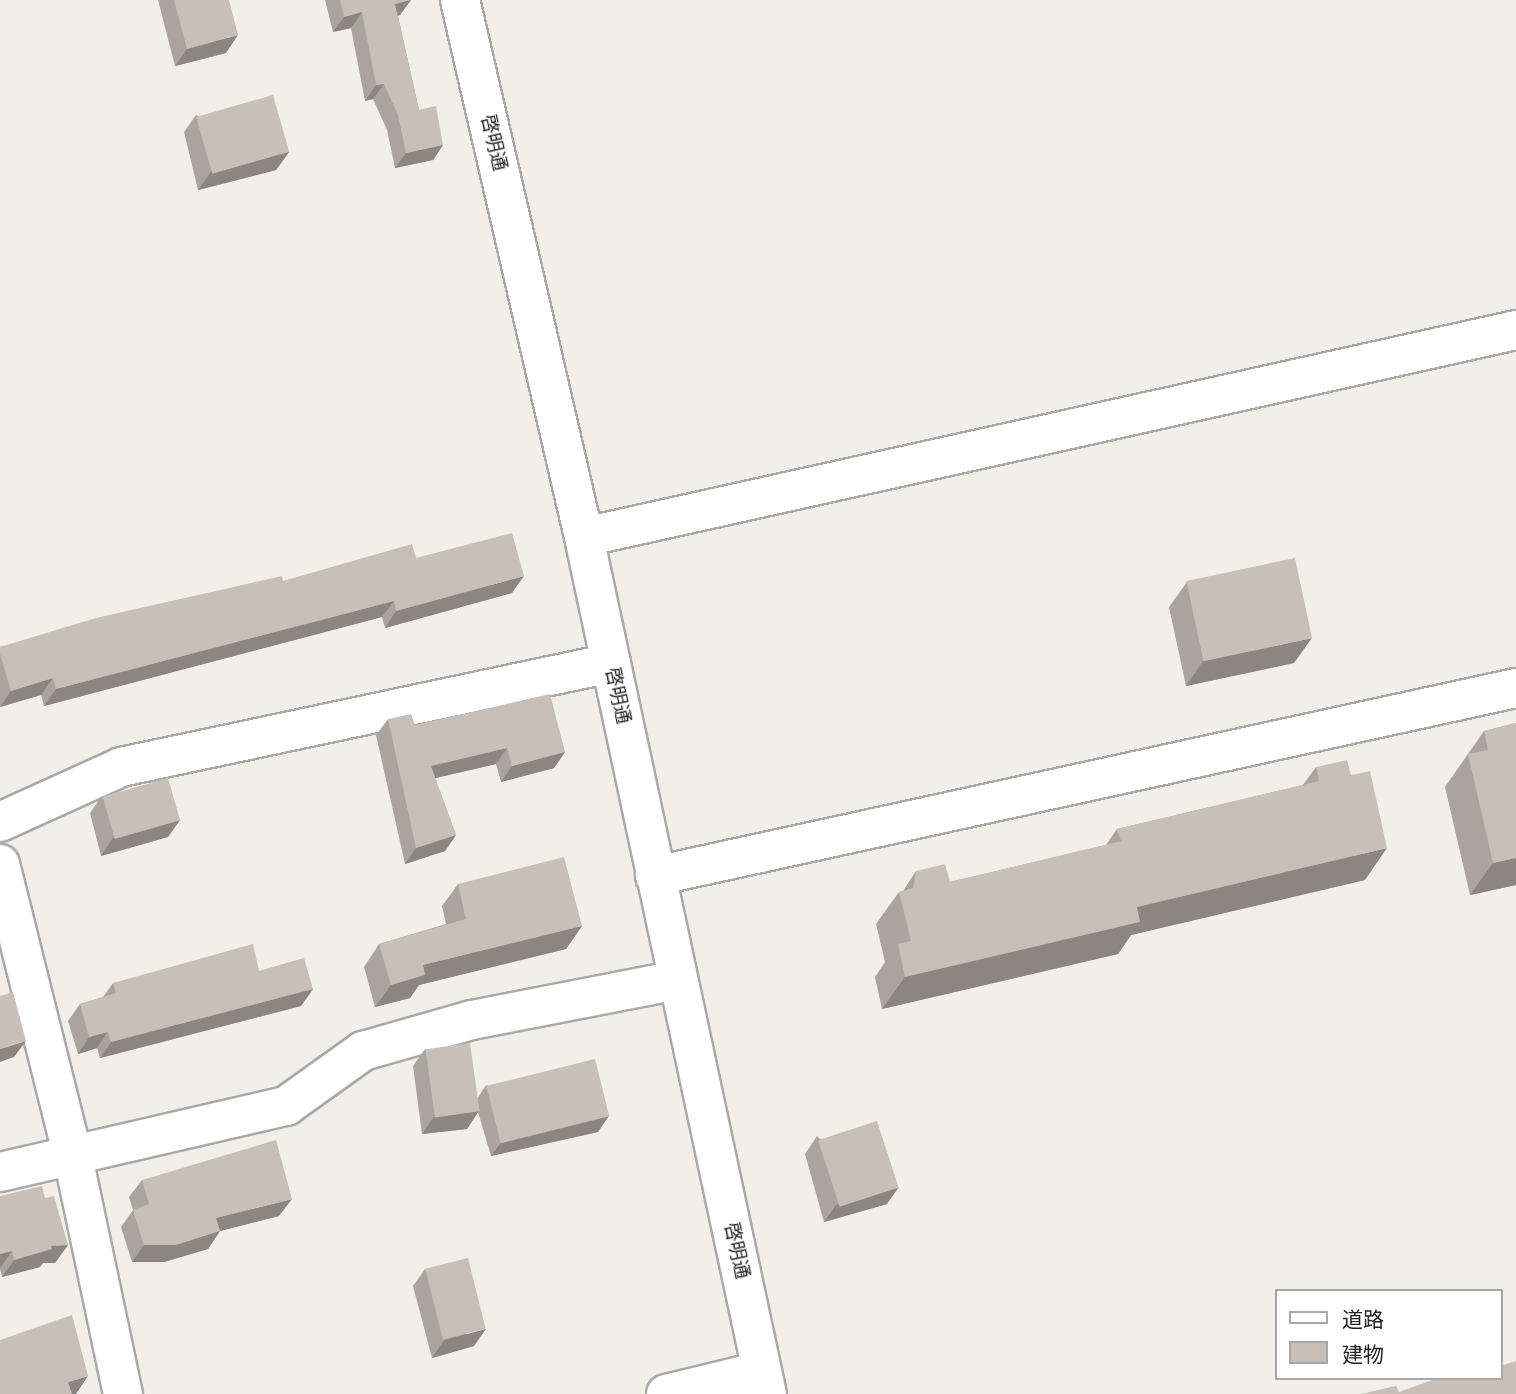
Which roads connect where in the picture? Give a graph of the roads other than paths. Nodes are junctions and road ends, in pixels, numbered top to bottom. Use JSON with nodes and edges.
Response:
{"nodes":[{"id":1,"x":460,"y":0,"type":"edge"},
{"id":2,"x":1516,"y":330,"type":"edge"},
{"id":3,"x":584,"y":537,"type":"junction"},
{"id":4,"x":611,"y":663,"type":"junction"},
{"id":5,"x":1516,"y":688,"type":"edge"},
{"id":6,"x":0,"y":822,"type":"edge"},
{"id":7,"x":0,"y":864,"type":"edge"},
{"id":8,"x":654,"y":876,"type":"junction"},
{"id":9,"x":677,"y":980,"type":"junction"},
{"id":10,"x":72,"y":1157,"type":"junction"},
{"id":11,"x":0,"y":1172,"type":"edge"},
{"id":12,"x":764,"y":1382,"type":"edge"},
{"id":13,"x":123,"y":1394,"type":"edge"},
{"id":14,"x":666,"y":1394,"type":"edge"}],
"edges":[{"from":1,"to":3,"type":"street","name":"啓明通"},
{"from":2,"to":3,"type":"street"},
{"from":3,"to":4,"type":"street","name":"啓明通"},
{"from":4,"to":6,"type":"street"},
{"from":4,"to":8,"type":"street","name":"啓明通"},
{"from":5,"to":8,"type":"street"},
{"from":7,"to":10,"type":"street"},
{"from":8,"to":9,"type":"street","name":"啓明通"},
{"from":9,"to":10,"type":"street"},
{"from":9,"to":12,"type":"street","name":"啓明通"},
{"from":10,"to":11,"type":"street"},
{"from":10,"to":13,"type":"street"},
{"from":12,"to":14,"type":"street"}]}
